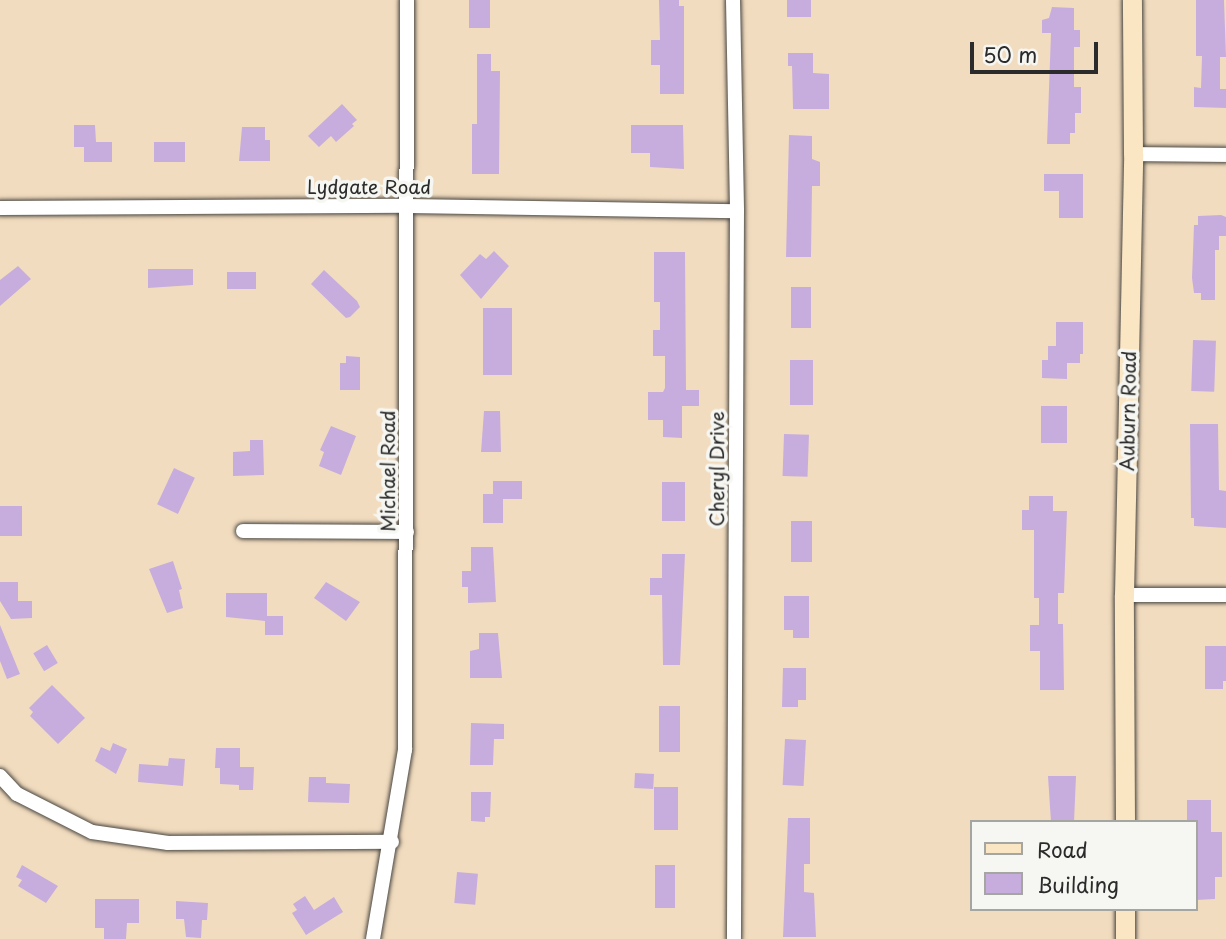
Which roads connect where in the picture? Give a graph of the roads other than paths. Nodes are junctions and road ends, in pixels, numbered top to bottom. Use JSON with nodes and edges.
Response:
{"nodes":[{"id":1,"x":407,"y":0,"type":"edge"},
{"id":2,"x":733,"y":0,"type":"edge"},
{"id":3,"x":1132,"y":0,"type":"edge"},
{"id":4,"x":1133,"y":154,"type":"junction"},
{"id":5,"x":1226,"y":155,"type":"edge"},
{"id":6,"x":408,"y":206,"type":"junction"},
{"id":7,"x":0,"y":208,"type":"edge"},
{"id":8,"x":737,"y":211,"type":"junction"},
{"id":9,"x":243,"y":531,"type":"dead end"},
{"id":10,"x":407,"y":532,"type":"junction"},
{"id":11,"x":1124,"y":595,"type":"junction"},
{"id":12,"x":1226,"y":595,"type":"edge"},
{"id":13,"x":0,"y":776,"type":"edge"},
{"id":14,"x":1125,"y":820,"type":"edge"},
{"id":15,"x":392,"y":842,"type":"junction"},
{"id":16,"x":1125,"y":911,"type":"edge"},
{"id":17,"x":373,"y":939,"type":"edge"},
{"id":18,"x":734,"y":939,"type":"edge"},
{"id":19,"x":1125,"y":939,"type":"edge"}],
"edges":[{"from":1,"to":6,"type":"street","name":"Michael Road"},
{"from":2,"to":8,"type":"street","name":"Cheryl Drive"},
{"from":3,"to":4,"type":"street","name":"Auburn Road"},
{"from":4,"to":5,"type":"street"},
{"from":4,"to":11,"type":"street","name":"Auburn Road"},
{"from":6,"to":7,"type":"street","name":"Lydgate Road"},
{"from":6,"to":8,"type":"street","name":"Lydgate Road"},
{"from":6,"to":10,"type":"street","name":"Michael Road"},
{"from":8,"to":18,"type":"street","name":"Cheryl Drive"},
{"from":9,"to":10,"type":"street"},
{"from":10,"to":15,"type":"street","name":"Michael Road"},
{"from":11,"to":12,"type":"street"},
{"from":11,"to":14,"type":"street","name":"Auburn Road"},
{"from":13,"to":15,"type":"street"},
{"from":15,"to":17,"type":"street","name":"Michael Road"},
{"from":16,"to":19,"type":"street"}]}
